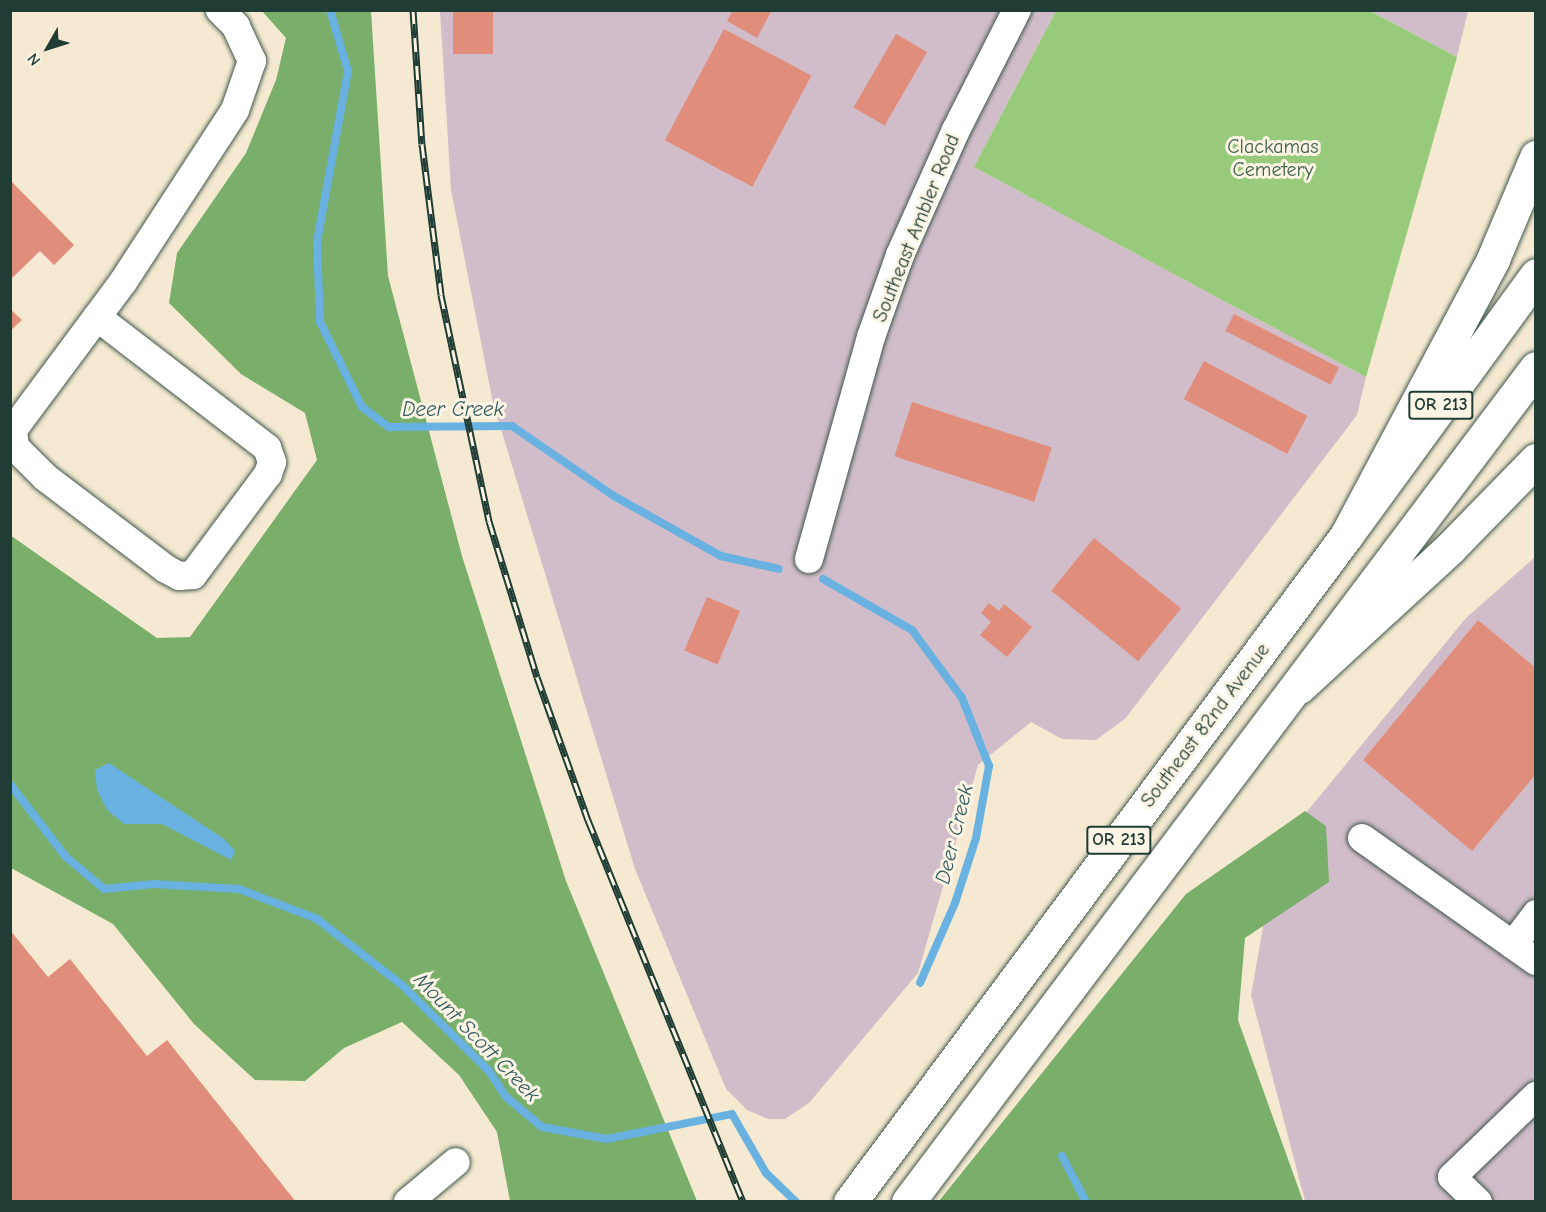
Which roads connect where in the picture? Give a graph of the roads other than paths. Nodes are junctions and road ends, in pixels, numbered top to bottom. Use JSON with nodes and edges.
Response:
{"nodes":[{"id":1,"x":220,"y":10,"type":"edge"},
{"id":2,"x":1017,"y":10,"type":"edge"},
{"id":3,"x":1536,"y":157,"type":"edge"},
{"id":4,"x":1536,"y":275,"type":"edge"},
{"id":5,"x":97,"y":317,"type":"junction"},
{"id":6,"x":1536,"y":368,"type":"edge"},
{"id":7,"x":1536,"y":460,"type":"edge"},
{"id":8,"x":1346,"y":536,"type":"junction"},
{"id":9,"x":809,"y":559,"type":"dead end"},
{"id":10,"x":1299,"y":687,"type":"junction"},
{"id":11,"x":1362,"y":838,"type":"dead end"},
{"id":12,"x":1536,"y":914,"type":"edge"},
{"id":13,"x":1525,"y":953,"type":"edge"},
{"id":14,"x":1536,"y":1096,"type":"edge"},
{"id":15,"x":456,"y":1162,"type":"dead end"},
{"id":16,"x":912,"y":1197,"type":"edge"},
{"id":17,"x":408,"y":1202,"type":"edge"},
{"id":18,"x":850,"y":1202,"type":"edge"},
{"id":19,"x":1478,"y":1202,"type":"edge"}],
"edges":[{"from":1,"to":5,"type":"street"},
{"from":2,"to":9,"type":"street","name":"Southeast Ambler Road"},
{"from":3,"to":8,"type":"main road"},
{"from":4,"to":8,"type":"main road","name":"Southeast 82nd Avenue","number":"OR 213"},
{"from":5,"to":5,"type":"street"},
{"from":6,"to":10,"type":"main road","number":"OR 213"},
{"from":7,"to":10,"type":"main road"},
{"from":8,"to":18,"type":"main road","name":"Southeast 82nd Avenue","number":"OR 213"},
{"from":10,"to":16,"type":"main road","number":"OR 213"},
{"from":11,"to":13,"type":"street"},
{"from":12,"to":13,"type":"street"},
{"from":14,"to":19,"type":"street"},
{"from":15,"to":17,"type":"street"}]}
